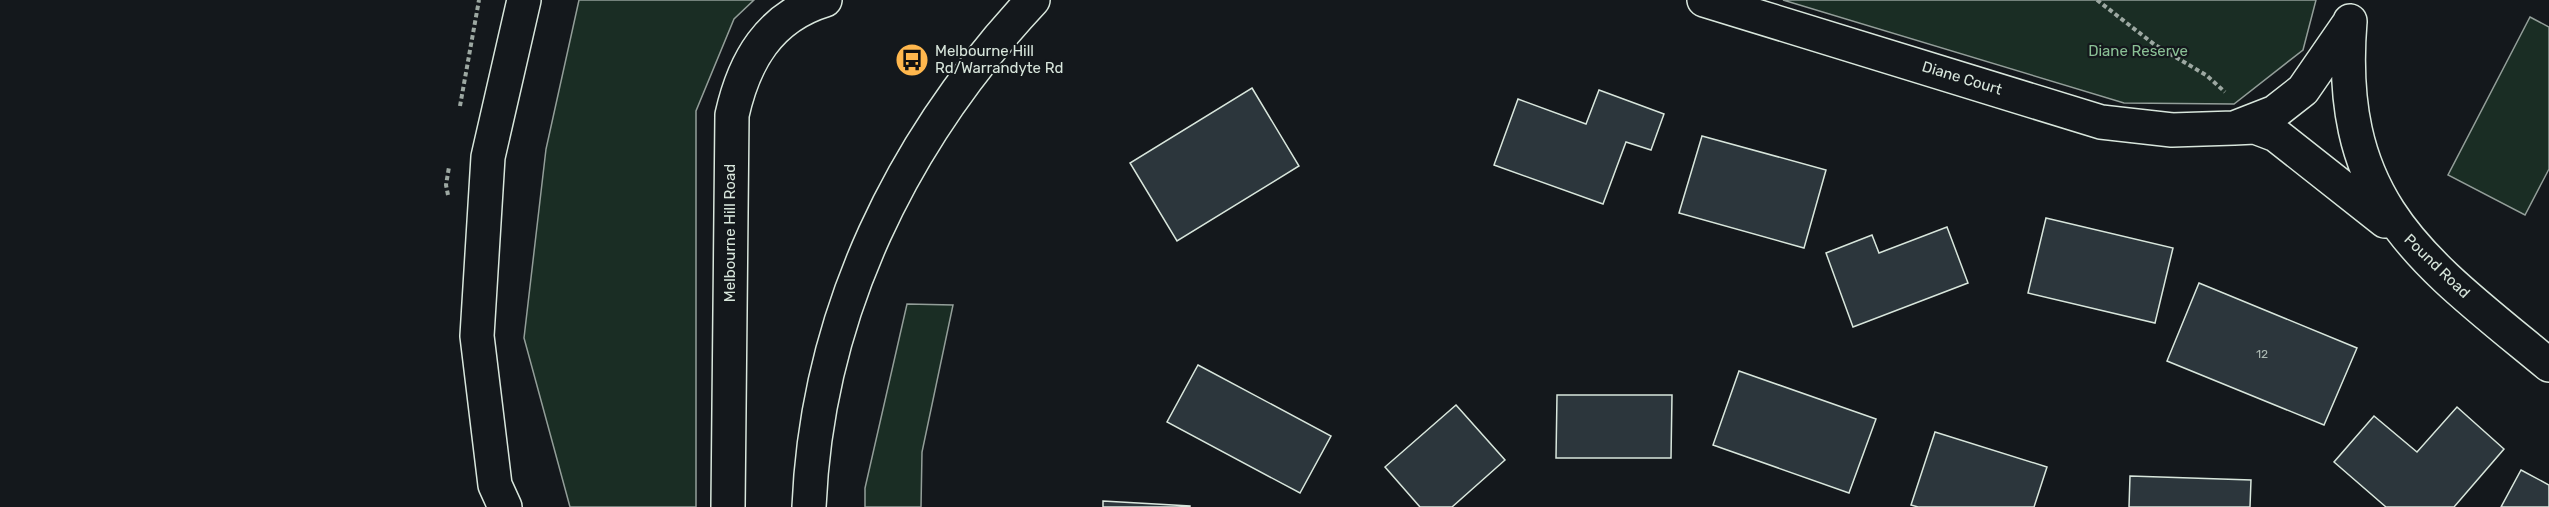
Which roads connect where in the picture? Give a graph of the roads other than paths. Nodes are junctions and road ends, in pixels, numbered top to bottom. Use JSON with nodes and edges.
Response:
{"nodes":[{"id":1,"x":524,"y":0,"type":"edge"},
{"id":2,"x":825,"y":0,"type":"edge"},
{"id":3,"x":1033,"y":0,"type":"edge"},
{"id":4,"x":1704,"y":0,"type":"edge"},
{"id":5,"x":2351,"y":11,"type":"edge"},
{"id":6,"x":2224,"y":129,"type":"junction"},
{"id":7,"x":2408,"y":239,"type":"junction"},
{"id":8,"x":2549,"y":365,"type":"edge"},
{"id":9,"x":505,"y":507,"type":"edge"},
{"id":10,"x":728,"y":507,"type":"edge"},
{"id":11,"x":809,"y":507,"type":"edge"}],
"edges":[{"from":1,"to":9,"type":"street"},
{"from":2,"to":10,"type":"street","name":"Melbourne Hill Road"},
{"from":3,"to":11,"type":"street"},
{"from":4,"to":6,"type":"street","name":"Diane Court"},
{"from":5,"to":6,"type":"street","name":"Diane Court"},
{"from":5,"to":7,"type":"street","name":"Pound Road"},
{"from":6,"to":7,"type":"street","name":"Diane Court"},
{"from":7,"to":8,"type":"street","name":"Pound Road"}]}
